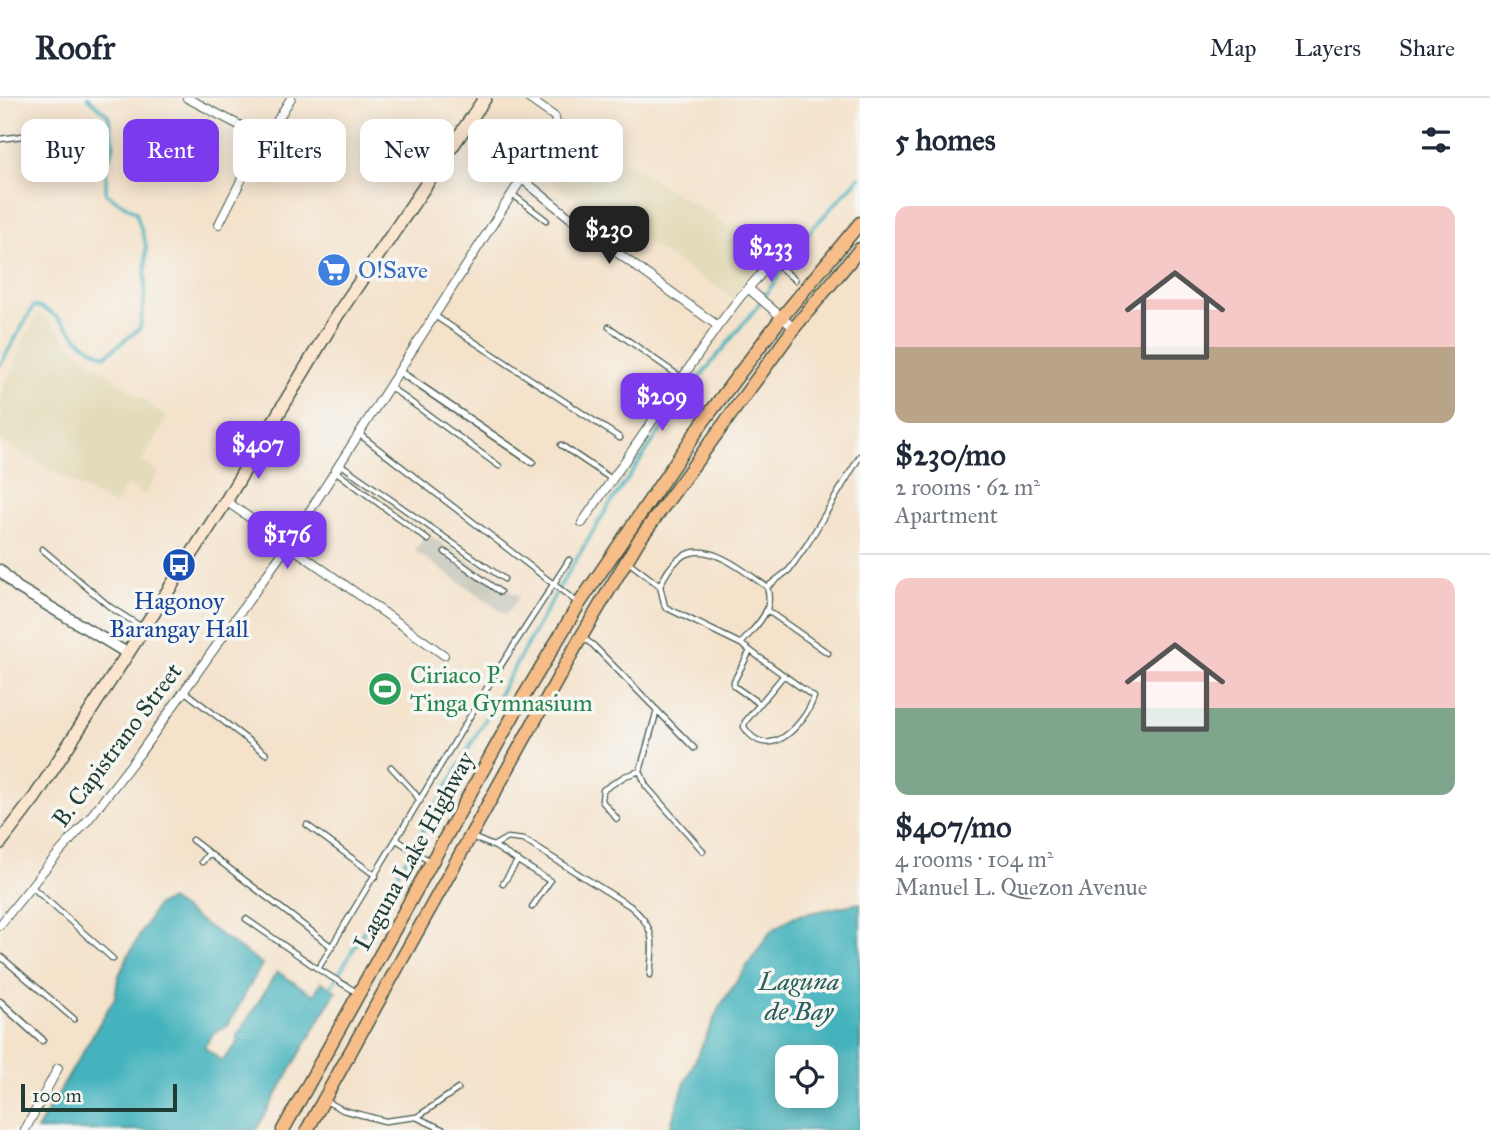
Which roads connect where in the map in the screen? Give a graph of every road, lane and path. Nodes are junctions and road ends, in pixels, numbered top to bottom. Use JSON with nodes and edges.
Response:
{"nodes":[{"id":1,"x":187,"y":98,"type":"edge"},
{"id":2,"x":291,"y":98,"type":"edge"},
{"id":3,"x":485,"y":98,"type":"edge"},
{"id":4,"x":528,"y":98,"type":"edge"},
{"id":5,"x":278,"y":119,"type":"edge"},
{"id":6,"x":555,"y":119,"type":"edge"},
{"id":7,"x":233,"y":122,"type":"edge"},
{"id":8,"x":21,"y":136,"type":"edge"},
{"id":9,"x":0,"y":139,"type":"edge"},
{"id":10,"x":242,"y":182,"type":"edge"},
{"id":11,"x":520,"y":182,"type":"edge"},
{"id":12,"x":526,"y":182,"type":"edge"},
{"id":13,"x":512,"y":194,"type":"junction"},
{"id":14,"x":546,"y":220,"type":"dead end"},
{"id":15,"x":860,"y":223,"type":"edge"},
{"id":16,"x":219,"y":224,"type":"dead end"},
{"id":17,"x":860,"y":249,"type":"edge"},
{"id":18,"x":775,"y":263,"type":"joint"},
{"id":19,"x":794,"y":278,"type":"dead end"},
{"id":20,"x":751,"y":290,"type":"junction"},
{"id":21,"x":435,"y":316,"type":"junction"},
{"id":22,"x":782,"y":317,"type":"junction"},
{"id":23,"x":718,"y":326,"type":"junction"},
{"id":24,"x":609,"y":327,"type":"dead end"},
{"id":25,"x":794,"y":328,"type":"junction"},
{"id":26,"x":400,"y":372,"type":"junction"},
{"id":27,"x":682,"y":378,"type":"junction"},
{"id":28,"x":390,"y":387,"type":"junction"},
{"id":29,"x":359,"y":434,"type":"junction"},
{"id":30,"x":620,"y":438,"type":"dead end"},
{"id":31,"x":561,"y":445,"type":"dead end"},
{"id":32,"x":860,"y":456,"type":"edge"},
{"id":33,"x":532,"y":462,"type":"dead end"},
{"id":34,"x":499,"y":466,"type":"dead end"},
{"id":35,"x":337,"y":467,"type":"junction"},
{"id":36,"x":613,"y":480,"type":"junction"},
{"id":37,"x":226,"y":501,"type":"junction"},
{"id":38,"x":582,"y":523,"type":"dead end"},
{"id":39,"x":428,"y":540,"type":"dead end"},
{"id":40,"x":288,"y":545,"type":"junction"},
{"id":41,"x":42,"y":549,"type":"dead end"},
{"id":42,"x":445,"y":552,"type":"dead end"},
{"id":43,"x":569,"y":560,"type":"dead end"},
{"id":44,"x":626,"y":561,"type":"junction"},
{"id":45,"x":0,"y":570,"type":"edge"},
{"id":46,"x":504,"y":579,"type":"dead end"},
{"id":47,"x":0,"y":584,"type":"edge"},
{"id":48,"x":554,"y":584,"type":"junction"},
{"id":49,"x":660,"y":586,"type":"junction"},
{"id":50,"x":17,"y":587,"type":"junction"},
{"id":51,"x":767,"y":587,"type":"junction"},
{"id":52,"x":500,"y":592,"type":"dead end"},
{"id":53,"x":579,"y":604,"type":"junction"},
{"id":54,"x":768,"y":611,"type":"junction"},
{"id":55,"x":143,"y":628,"type":"junction"},
{"id":56,"x":581,"y":637,"type":"junction"},
{"id":57,"x":741,"y":644,"type":"junction"},
{"id":58,"x":750,"y":651,"type":"junction"},
{"id":59,"x":127,"y":653,"type":"junction"},
{"id":60,"x":828,"y":653,"type":"dead end"},
{"id":61,"x":444,"y":655,"type":"dead end"},
{"id":62,"x":784,"y":675,"type":"junction"},
{"id":63,"x":184,"y":691,"type":"junction"},
{"id":64,"x":760,"y":704,"type":"junction"},
{"id":65,"x":657,"y":710,"type":"junction"},
{"id":66,"x":694,"y":748,"type":"dead end"},
{"id":67,"x":266,"y":754,"type":"dead end"},
{"id":68,"x":391,"y":767,"type":"dead end"},
{"id":69,"x":640,"y":771,"type":"junction"},
{"id":70,"x":420,"y":802,"type":"junction"},
{"id":71,"x":617,"y":819,"type":"dead end"},
{"id":72,"x":307,"y":825,"type":"dead end"},
{"id":73,"x":471,"y":836,"type":"junction"},
{"id":74,"x":192,"y":840,"type":"dead end"},
{"id":75,"x":397,"y":840,"type":"junction"},
{"id":76,"x":0,"y":843,"type":"edge"},
{"id":77,"x":493,"y":846,"type":"junction"},
{"id":78,"x":703,"y":851,"type":"dead end"},
{"id":79,"x":209,"y":853,"type":"junction"},
{"id":80,"x":518,"y":860,"type":"junction"},
{"id":81,"x":202,"y":862,"type":"dead end"},
{"id":82,"x":432,"y":864,"type":"junction"},
{"id":83,"x":376,"y":876,"type":"junction"},
{"id":84,"x":503,"y":884,"type":"dead end"},
{"id":85,"x":31,"y":886,"type":"junction"},
{"id":86,"x":532,"y":907,"type":"dead end"},
{"id":87,"x":246,"y":919,"type":"dead end"},
{"id":88,"x":0,"y":925,"type":"edge"},
{"id":89,"x":332,"y":947,"type":"junction"},
{"id":90,"x":0,"y":956,"type":"edge"},
{"id":91,"x":113,"y":959,"type":"dead end"},
{"id":92,"x":318,"y":970,"type":"junction"},
{"id":93,"x":650,"y":975,"type":"dead end"},
{"id":94,"x":359,"y":993,"type":"junction"},
{"id":95,"x":0,"y":1002,"type":"edge"},
{"id":96,"x":74,"y":1019,"type":"dead end"},
{"id":97,"x":41,"y":1040,"type":"dead end"},
{"id":98,"x":58,"y":1068,"type":"dead end"},
{"id":99,"x":458,"y":1089,"type":"dead end"},
{"id":100,"x":324,"y":1100,"type":"junction"},
{"id":101,"x":416,"y":1117,"type":"junction"},
{"id":102,"x":25,"y":1130,"type":"edge"},
{"id":103,"x":283,"y":1130,"type":"edge"},
{"id":104,"x":307,"y":1130,"type":"edge"},
{"id":105,"x":444,"y":1130,"type":"edge"}],
"edges":[{"from":1,"to":7,"type":"street"},
{"from":2,"to":5,"type":"street"},
{"from":3,"to":37,"type":"main road"},
{"from":4,"to":6,"type":"street","name":"B. Capistrano Street"},
{"from":8,"to":9,"type":"lane"},
{"from":10,"to":16,"type":"street"},
{"from":11,"to":13,"type":"street","name":"B. Capistrano Street"},
{"from":12,"to":23,"type":"street"},
{"from":13,"to":14,"type":"lane"},
{"from":13,"to":21,"type":"street","name":"B. Capistrano Street"},
{"from":15,"to":22,"type":"main road","name":"Laguna Lake Highway"},
{"from":17,"to":25,"type":"main road","name":"Laguna Lake Highway"},
{"from":18,"to":19,"type":"lane"},
{"from":18,"to":20,"type":"street"},
{"from":20,"to":22,"type":"street"},
{"from":20,"to":23,"type":"street"},
{"from":21,"to":26,"type":"street","name":"B. Capistrano Street"},
{"from":21,"to":30,"type":"lane"},
{"from":22,"to":25,"type":"street"},
{"from":22,"to":53,"type":"main road","name":"Laguna Lake Highway"},
{"from":23,"to":27,"type":"street"},
{"from":24,"to":27,"type":"lane"},
{"from":25,"to":44,"type":"main road","name":"Laguna Lake Highway"},
{"from":26,"to":28,"type":"street","name":"B. Capistrano Street"},
{"from":26,"to":33,"type":"street"},
{"from":27,"to":36,"type":"street"},
{"from":28,"to":29,"type":"street","name":"B. Capistrano Street"},
{"from":28,"to":34,"type":"lane"},
{"from":29,"to":35,"type":"street","name":"B. Capistrano Street"},
{"from":29,"to":48,"type":"lane"},
{"from":31,"to":36,"type":"lane"},
{"from":32,"to":51,"type":"lane"},
{"from":35,"to":39,"type":"lane"},
{"from":35,"to":40,"type":"street","name":"B. Capistrano Street"},
{"from":35,"to":46,"type":"lane"},
{"from":36,"to":38,"type":"street"},
{"from":37,"to":40,"type":"street"},
{"from":37,"to":55,"type":"main road"},
{"from":40,"to":61,"type":"street"},
{"from":40,"to":63,"type":"street","name":"B. Capistrano Street"},
{"from":41,"to":55,"type":"lane"},
{"from":42,"to":52,"type":"lane"},
{"from":43,"to":48,"type":"lane"},
{"from":44,"to":49,"type":"lane"},
{"from":44,"to":56,"type":"main road","name":"Laguna Lake Highway"},
{"from":45,"to":50,"type":"street"},
{"from":47,"to":50,"type":"street"},
{"from":48,"to":53,"type":"lane"},
{"from":48,"to":70,"type":"lane"},
{"from":49,"to":51,"type":"lane"},
{"from":49,"to":57,"type":"lane"},
{"from":50,"to":59,"type":"street"},
{"from":51,"to":54,"type":"lane"},
{"from":53,"to":82,"type":"main road","name":"Laguna Lake Highway"},
{"from":54,"to":57,"type":"lane"},
{"from":54,"to":60,"type":"lane"},
{"from":55,"to":59,"type":"main road"},
{"from":56,"to":65,"type":"lane"},
{"from":56,"to":73,"type":"main road","name":"Laguna Lake Highway"},
{"from":57,"to":58,"type":"lane"},
{"from":58,"to":62,"type":"lane"},
{"from":58,"to":64,"type":"lane"},
{"from":59,"to":76,"type":"main road"},
{"from":62,"to":64,"type":"lane"},
{"from":62,"to":64,"type":"lane"},
{"from":63,"to":67,"type":"lane"},
{"from":63,"to":85,"type":"street","name":"B. Capistrano Street"},
{"from":65,"to":66,"type":"lane"},
{"from":65,"to":69,"type":"lane"},
{"from":68,"to":70,"type":"lane"},
{"from":69,"to":71,"type":"lane"},
{"from":69,"to":78,"type":"lane"},
{"from":70,"to":75,"type":"lane"},
{"from":72,"to":83,"type":"lane"},
{"from":73,"to":77,"type":"lane"},
{"from":73,"to":100,"type":"main road","name":"Laguna Lake Highway"},
{"from":74,"to":79,"type":"lane"},
{"from":75,"to":82,"type":"lane"},
{"from":75,"to":83,"type":"lane"},
{"from":77,"to":80,"type":"lane"},
{"from":77,"to":93,"type":"lane"},
{"from":79,"to":81,"type":"lane"},
{"from":79,"to":89,"type":"lane"},
{"from":80,"to":84,"type":"lane"},
{"from":80,"to":86,"type":"lane"},
{"from":82,"to":94,"type":"main road","name":"Laguna Lake Highway"},
{"from":83,"to":89,"type":"lane"},
{"from":85,"to":88,"type":"street","name":"B. Capistrano Street"},
{"from":85,"to":91,"type":"lane"},
{"from":87,"to":92,"type":"lane"},
{"from":89,"to":92,"type":"lane"},
{"from":90,"to":96,"type":"lane"},
{"from":92,"to":94,"type":"lane"},
{"from":94,"to":103,"type":"main road","name":"Laguna Lake Highway"},
{"from":95,"to":97,"type":"street"},
{"from":98,"to":102,"type":"street"},
{"from":99,"to":101,"type":"lane"},
{"from":100,"to":101,"type":"lane"},
{"from":100,"to":104,"type":"main road","name":"Laguna Lake Highway"},
{"from":101,"to":105,"type":"lane"}]}
